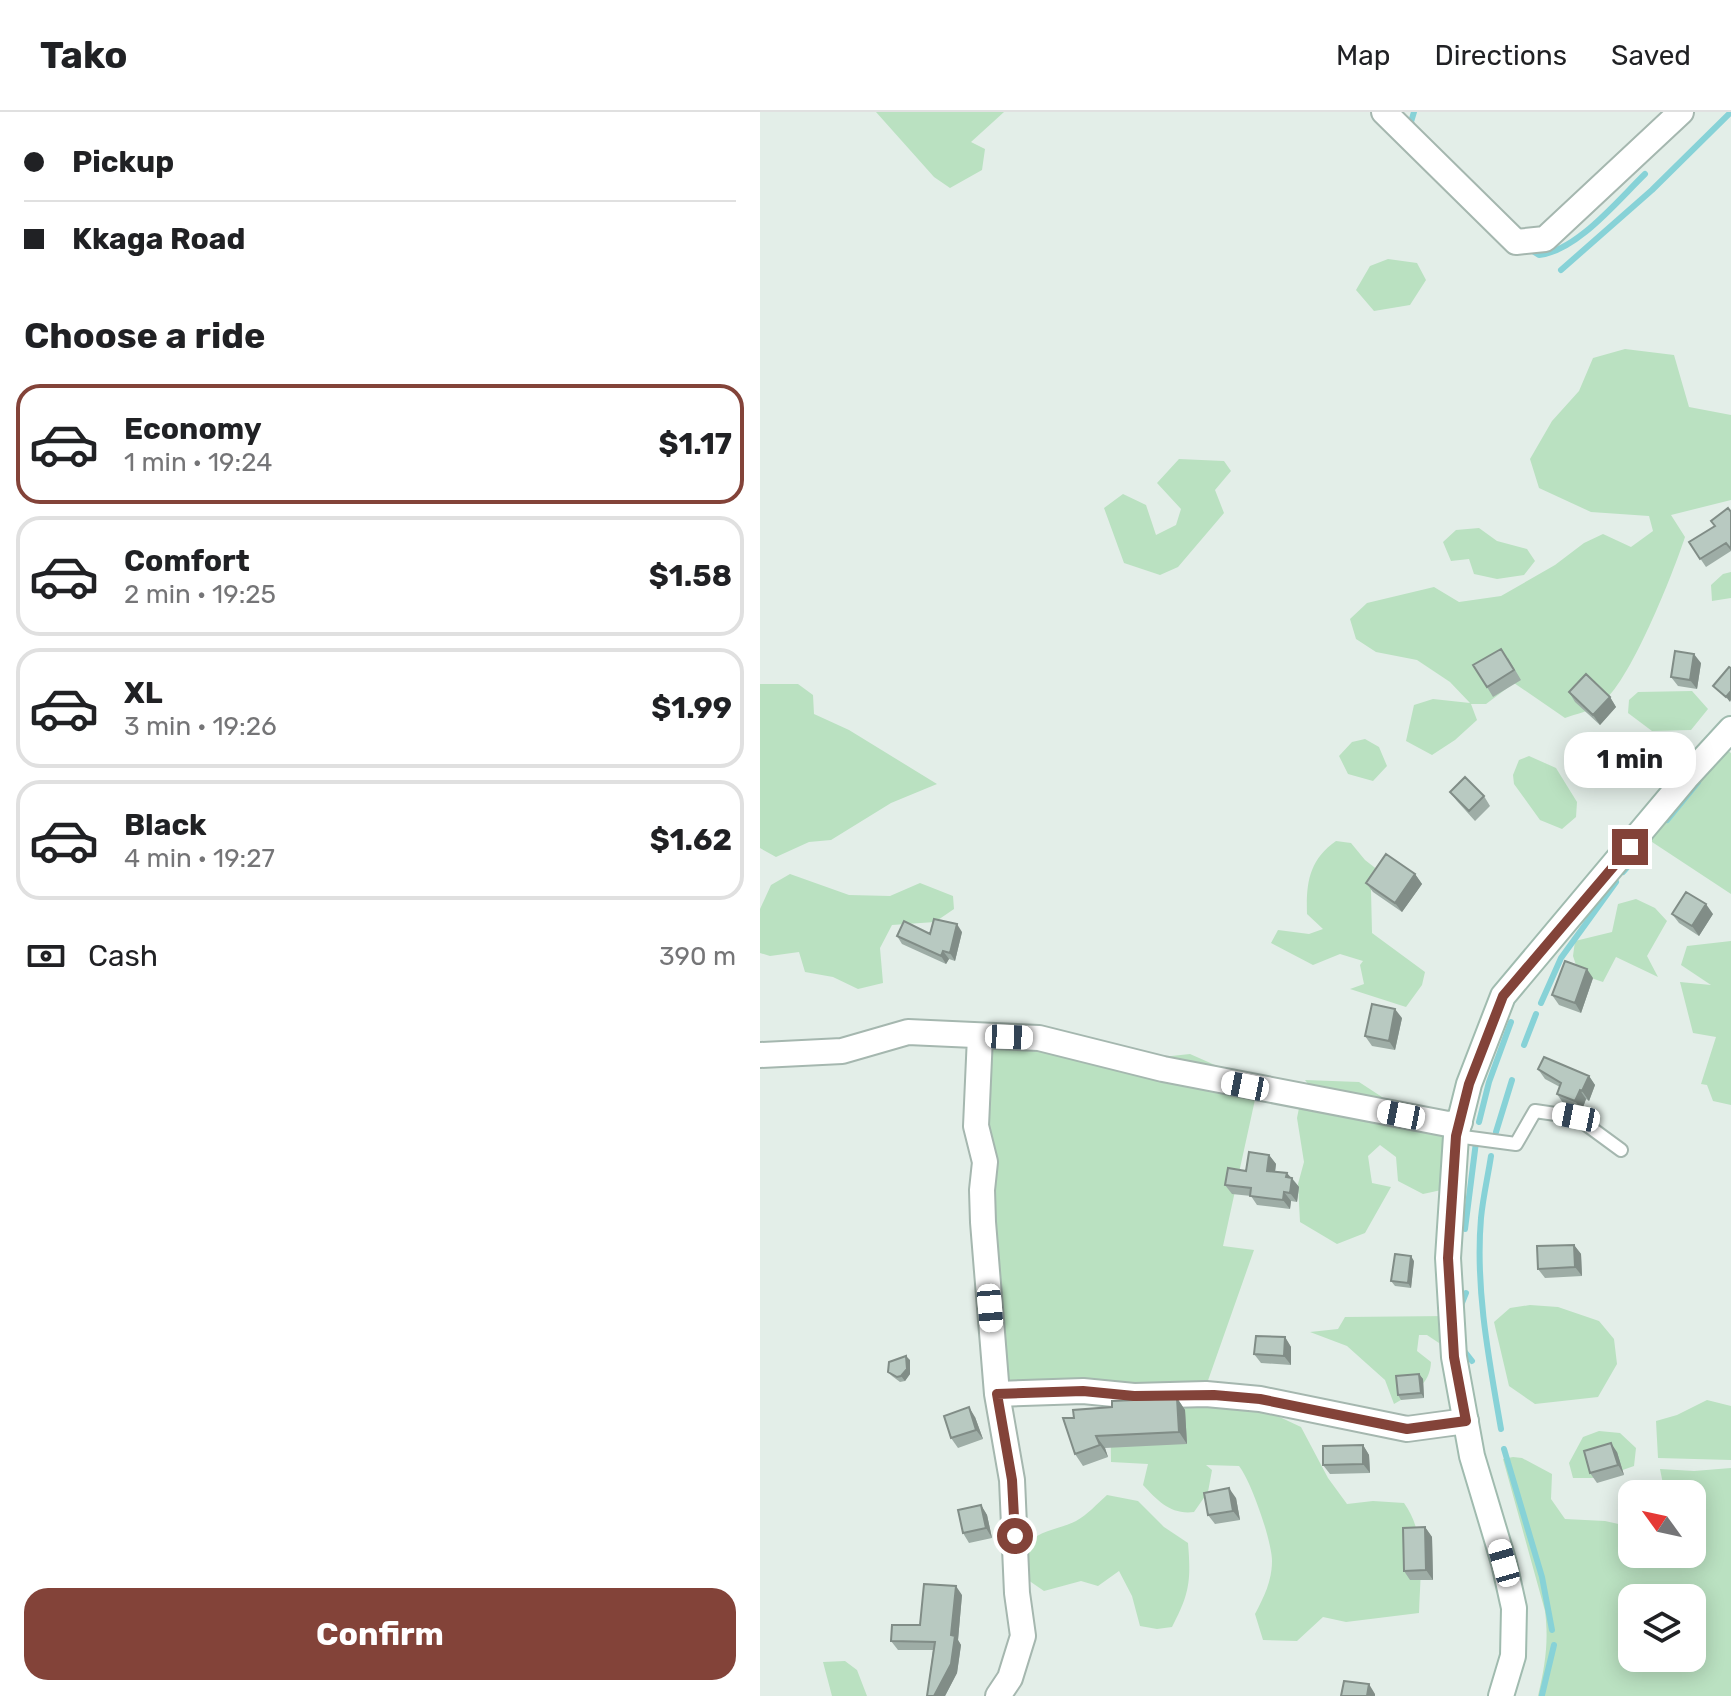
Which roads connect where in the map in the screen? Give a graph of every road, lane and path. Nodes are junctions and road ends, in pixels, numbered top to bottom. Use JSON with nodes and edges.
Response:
{"nodes":[{"id":1,"x":1384,"y":112,"type":"edge"},
{"id":2,"x":1681,"y":112,"type":"edge"},
{"id":3,"x":1731,"y":729,"type":"edge"},
{"id":4,"x":980,"y":1036,"type":"junction"},
{"id":5,"x":760,"y":1055,"type":"edge"},
{"id":6,"x":1458,"y":1129,"type":"junction"},
{"id":7,"x":1621,"y":1150,"type":"dead end"},
{"id":8,"x":997,"y":1394,"type":"junction"},
{"id":9,"x":1466,"y":1421,"type":"junction"},
{"id":10,"x":998,"y":1696,"type":"edge"},
{"id":11,"x":1501,"y":1696,"type":"edge"}],
"edges":[{"from":1,"to":2,"type":"street"},
{"from":3,"to":6,"type":"street"},
{"from":4,"to":5,"type":"street"},
{"from":4,"to":6,"type":"street"},
{"from":4,"to":8,"type":"street"},
{"from":6,"to":7,"type":"lane"},
{"from":6,"to":9,"type":"street"},
{"from":8,"to":9,"type":"street"},
{"from":8,"to":10,"type":"street"},
{"from":9,"to":11,"type":"street"}]}
